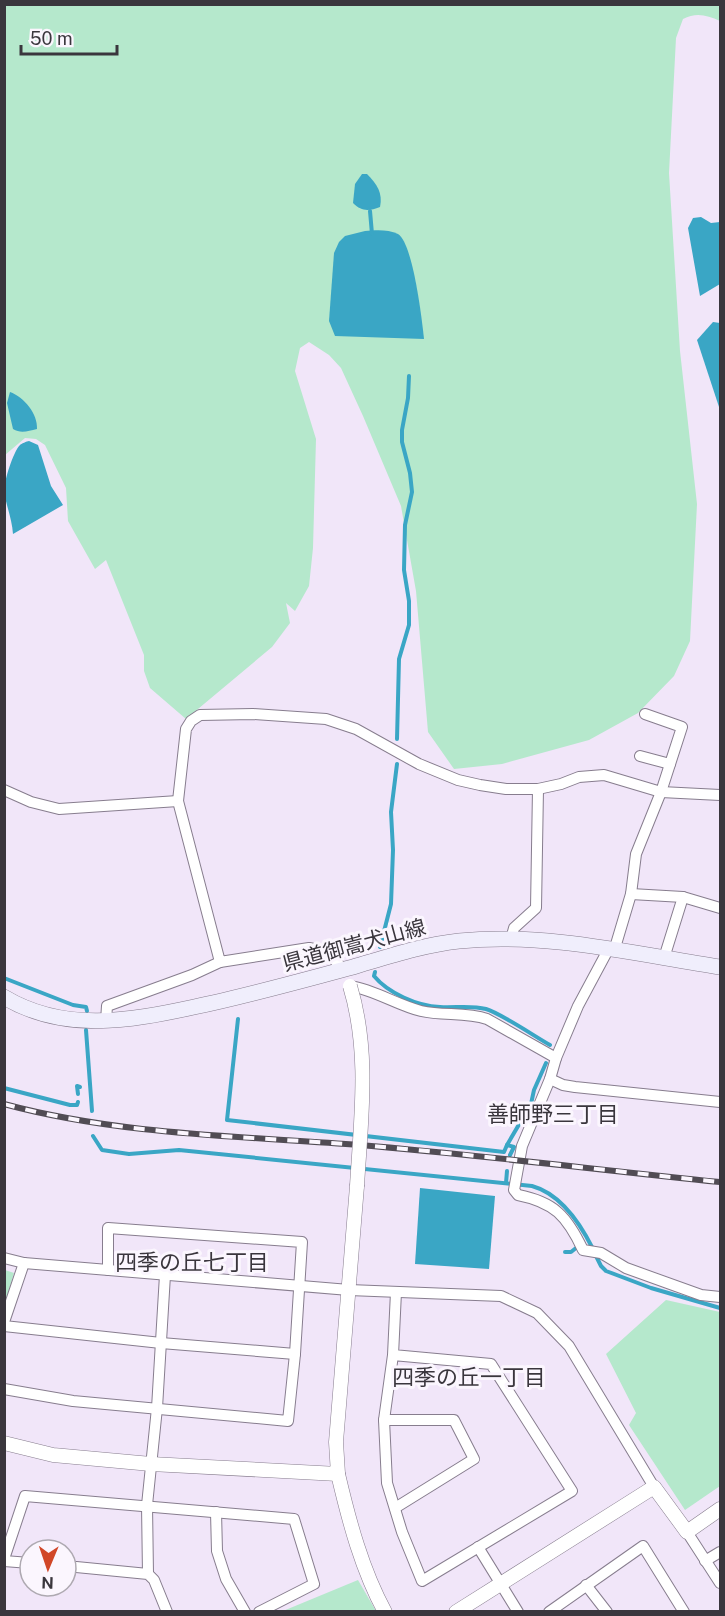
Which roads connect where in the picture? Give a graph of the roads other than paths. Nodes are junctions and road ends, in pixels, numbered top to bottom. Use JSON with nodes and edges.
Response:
{"nodes":[{"id":1,"x":645,"y":714,"type":"dead end"},
{"id":2,"x":640,"y":756,"type":"dead end"},
{"id":3,"x":670,"y":764,"type":"junction"},
{"id":4,"x":538,"y":789,"type":"junction"},
{"id":5,"x":4,"y":790,"type":"edge"},
{"id":6,"x":661,"y":792,"type":"junction"},
{"id":7,"x":720,"y":795,"type":"edge"},
{"id":8,"x":178,"y":801,"type":"junction"},
{"id":9,"x":631,"y":894,"type":"junction"},
{"id":10,"x":683,"y":897,"type":"junction"},
{"id":11,"x":720,"y":908,"type":"edge"},
{"id":12,"x":511,"y":939,"type":"junction"},
{"id":13,"x":611,"y":950,"type":"junction"},
{"id":14,"x":664,"y":958,"type":"junction"},
{"id":15,"x":220,"y":962,"type":"junction"},
{"id":16,"x":720,"y":967,"type":"edge"},
{"id":17,"x":343,"y":969,"type":"junction"},
{"id":18,"x":350,"y":986,"type":"junction"},
{"id":19,"x":4,"y":997,"type":"edge"},
{"id":20,"x":106,"y":1021,"type":"junction"},
{"id":21,"x":556,"y":1058,"type":"junction"},
{"id":22,"x":550,"y":1079,"type":"junction"},
{"id":23,"x":720,"y":1102,"type":"edge"},
{"id":24,"x":4,"y":1258,"type":"edge"},
{"id":25,"x":24,"y":1263,"type":"junction"},
{"id":26,"x":108,"y":1270,"type":"junction"},
{"id":27,"x":165,"y":1275,"type":"junction"},
{"id":28,"x":300,"y":1286,"type":"junction"},
{"id":29,"x":349,"y":1290,"type":"junction"},
{"id":30,"x":396,"y":1292,"type":"junction"},
{"id":31,"x":720,"y":1297,"type":"edge"},
{"id":32,"x":4,"y":1324,"type":"edge"},
{"id":33,"x":161,"y":1343,"type":"junction"},
{"id":34,"x":296,"y":1354,"type":"junction"},
{"id":35,"x":393,"y":1355,"type":"junction"},
{"id":36,"x":4,"y":1389,"type":"edge"},
{"id":37,"x":157,"y":1408,"type":"junction"},
{"id":38,"x":384,"y":1420,"type":"junction"},
{"id":39,"x":4,"y":1443,"type":"edge"},
{"id":40,"x":151,"y":1464,"type":"junction"},
{"id":41,"x":338,"y":1474,"type":"junction"},
{"id":42,"x":654,"y":1486,"type":"junction"},
{"id":43,"x":147,"y":1505,"type":"junction"},
{"id":44,"x":395,"y":1508,"type":"junction"},
{"id":45,"x":720,"y":1509,"type":"edge"},
{"id":46,"x":216,"y":1512,"type":"junction"},
{"id":47,"x":687,"y":1532,"type":"junction"},
{"id":48,"x":478,"y":1547,"type":"junction"},
{"id":49,"x":720,"y":1552,"type":"edge"},
{"id":50,"x":4,"y":1560,"type":"edge"},
{"id":51,"x":705,"y":1561,"type":"junction"},
{"id":52,"x":78,"y":1567,"type":"edge"},
{"id":53,"x":148,"y":1574,"type":"junction"},
{"id":54,"x":500,"y":1583,"type":"junction"},
{"id":55,"x":720,"y":1583,"type":"edge"},
{"id":56,"x":586,"y":1585,"type":"junction"},
{"id":57,"x":167,"y":1611,"type":"edge"},
{"id":58,"x":245,"y":1611,"type":"edge"},
{"id":59,"x":259,"y":1611,"type":"edge"},
{"id":60,"x":385,"y":1611,"type":"edge"},
{"id":61,"x":456,"y":1611,"type":"edge"},
{"id":62,"x":518,"y":1611,"type":"edge"},
{"id":63,"x":549,"y":1611,"type":"edge"},
{"id":64,"x":607,"y":1611,"type":"edge"},
{"id":65,"x":684,"y":1611,"type":"edge"}],
"edges":[{"from":1,"to":3,"type":"street"},
{"from":2,"to":3,"type":"street"},
{"from":3,"to":6,"type":"street"},
{"from":4,"to":6,"type":"street"},
{"from":4,"to":8,"type":"street"},
{"from":4,"to":12,"type":"street"},
{"from":5,"to":8,"type":"street"},
{"from":6,"to":7,"type":"street"},
{"from":6,"to":9,"type":"street"},
{"from":8,"to":15,"type":"street"},
{"from":9,"to":10,"type":"street"},
{"from":9,"to":13,"type":"street"},
{"from":10,"to":11,"type":"street"},
{"from":10,"to":14,"type":"street"},
{"from":12,"to":13,"type":"main road","name":"県道御嵩犬山線"},
{"from":12,"to":17,"type":"main road","name":"県道御嵩犬山線"},
{"from":13,"to":14,"type":"main road","name":"県道御嵩犬山線"},
{"from":13,"to":21,"type":"street"},
{"from":14,"to":16,"type":"main road","name":"県道御嵩犬山線"},
{"from":15,"to":17,"type":"street"},
{"from":15,"to":20,"type":"street"},
{"from":17,"to":18,"type":"street"},
{"from":17,"to":20,"type":"main road","name":"県道御嵩犬山線"},
{"from":18,"to":21,"type":"street"},
{"from":18,"to":29,"type":"street","bridge":true},
{"from":19,"to":20,"type":"main road","name":"県道御嵩犬山線"},
{"from":21,"to":22,"type":"street"},
{"from":22,"to":23,"type":"street"},
{"from":22,"to":31,"type":"street"},
{"from":24,"to":25,"type":"street"},
{"from":25,"to":26,"type":"street"},
{"from":25,"to":32,"type":"street"},
{"from":26,"to":27,"type":"street"},
{"from":26,"to":28,"type":"street"},
{"from":27,"to":28,"type":"street"},
{"from":27,"to":33,"type":"street"},
{"from":28,"to":29,"type":"street"},
{"from":28,"to":34,"type":"street"},
{"from":29,"to":30,"type":"street"},
{"from":29,"to":41,"type":"street"},
{"from":30,"to":35,"type":"street"},
{"from":30,"to":42,"type":"street"},
{"from":32,"to":33,"type":"street"},
{"from":33,"to":34,"type":"street"},
{"from":33,"to":37,"type":"street"},
{"from":34,"to":37,"type":"street"},
{"from":35,"to":38,"type":"street"},
{"from":35,"to":48,"type":"street"},
{"from":36,"to":37,"type":"street"},
{"from":37,"to":40,"type":"street"},
{"from":38,"to":44,"type":"street"},
{"from":38,"to":44,"type":"street"},
{"from":39,"to":40,"type":"street"},
{"from":40,"to":41,"type":"street"},
{"from":40,"to":43,"type":"street"},
{"from":41,"to":60,"type":"street"},
{"from":42,"to":47,"type":"street"},
{"from":42,"to":54,"type":"street"},
{"from":43,"to":46,"type":"street"},
{"from":43,"to":50,"type":"street"},
{"from":43,"to":53,"type":"street"},
{"from":44,"to":48,"type":"street"},
{"from":45,"to":47,"type":"street"},
{"from":46,"to":58,"type":"street"},
{"from":46,"to":59,"type":"street"},
{"from":47,"to":51,"type":"street"},
{"from":48,"to":54,"type":"street"},
{"from":49,"to":51,"type":"street"},
{"from":51,"to":55,"type":"street"},
{"from":52,"to":53,"type":"street"},
{"from":53,"to":57,"type":"street"},
{"from":54,"to":61,"type":"street"},
{"from":54,"to":62,"type":"street"},
{"from":56,"to":63,"type":"street"},
{"from":56,"to":64,"type":"street"},
{"from":56,"to":65,"type":"street"}]}
